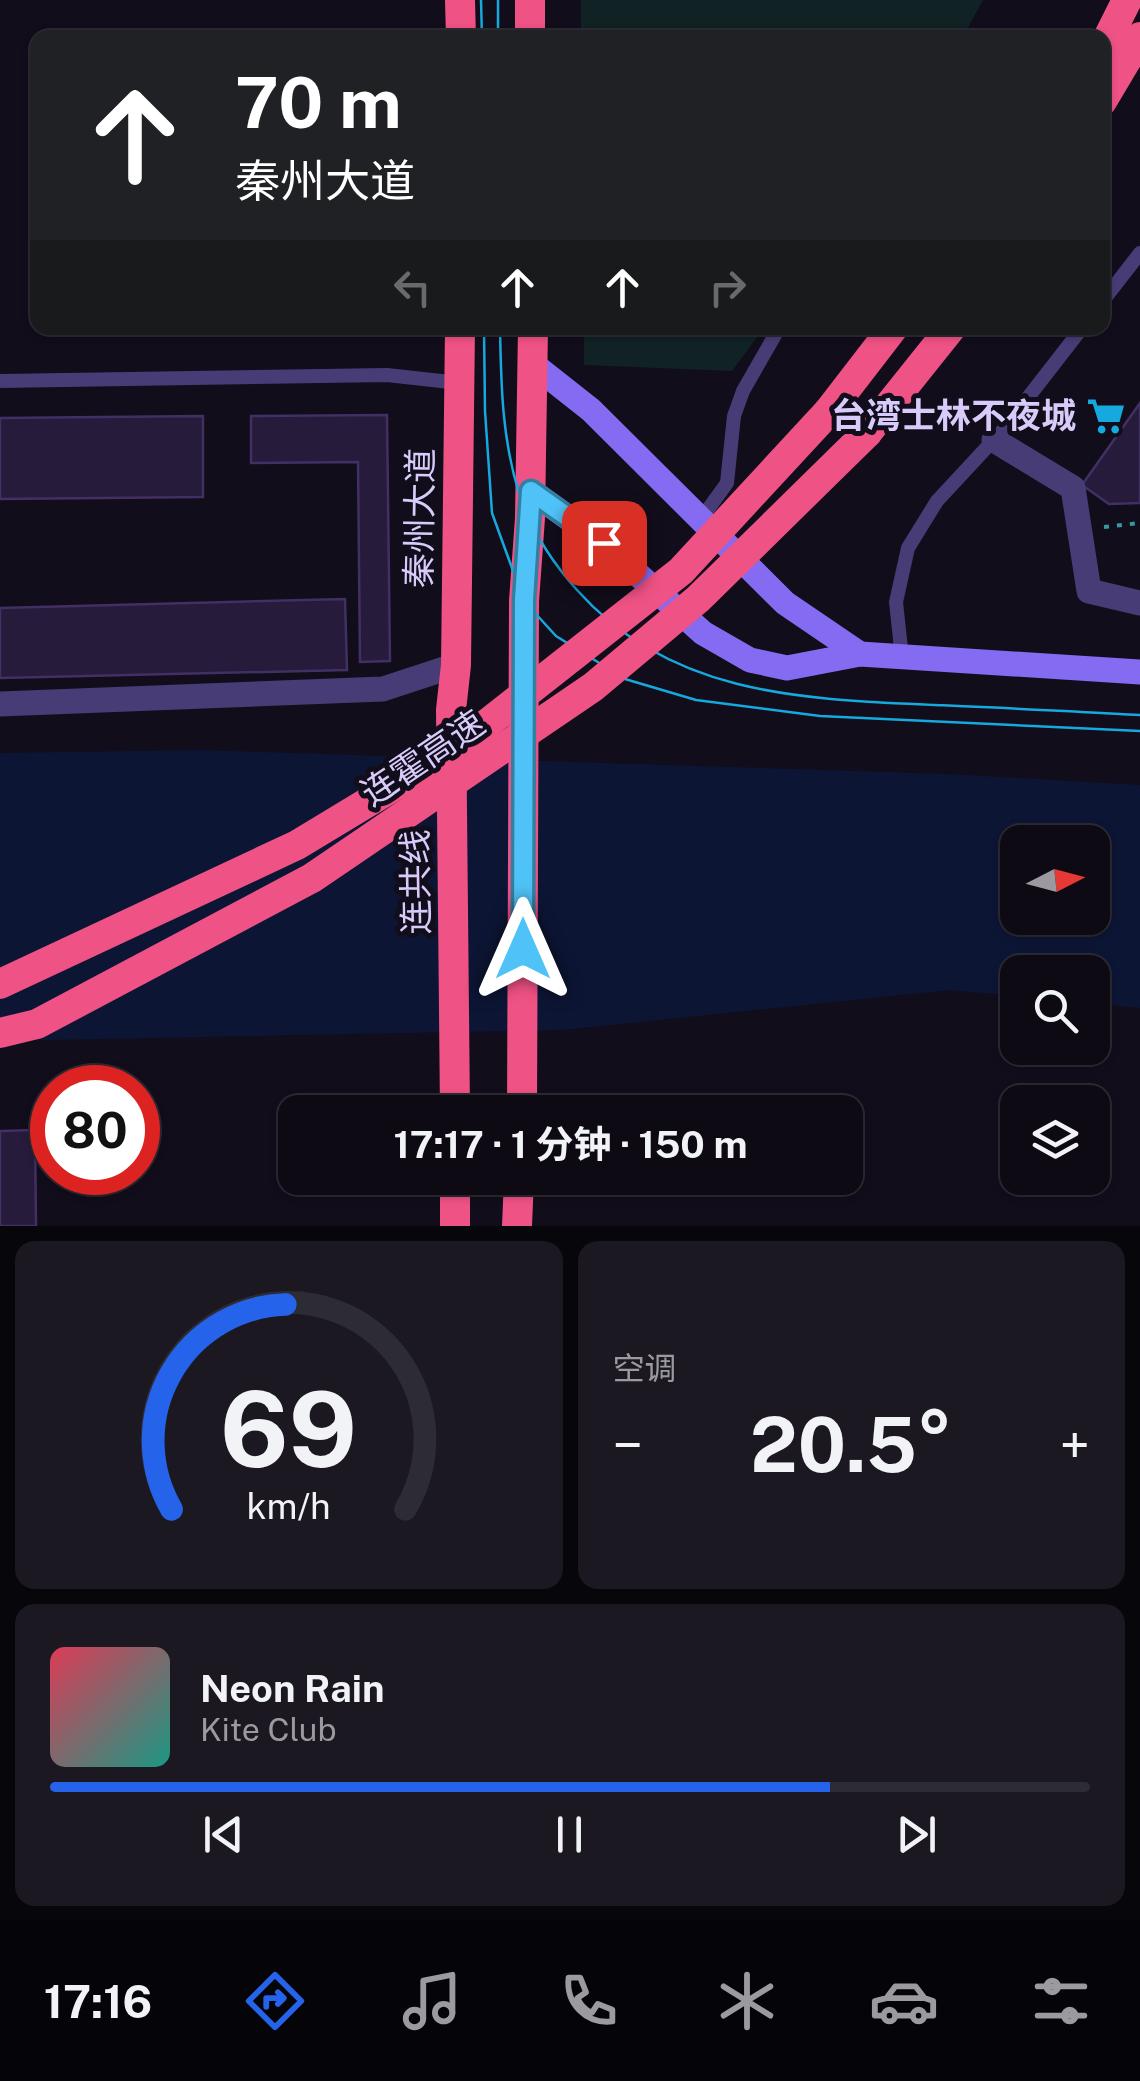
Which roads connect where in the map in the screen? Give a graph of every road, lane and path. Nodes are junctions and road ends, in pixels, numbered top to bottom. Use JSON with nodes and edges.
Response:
{"nodes":[{"id":1,"x":460,"y":0,"type":"edge"},
{"id":2,"x":530,"y":0,"type":"edge"},
{"id":3,"x":1126,"y":0,"type":"edge"},
{"id":4,"x":461,"y":30,"type":"edge"},
{"id":5,"x":530,"y":30,"type":"edge"},
{"id":6,"x":1110,"y":33,"type":"edge"},
{"id":7,"x":1140,"y":37,"type":"edge"},
{"id":8,"x":1110,"y":88,"type":"edge"},
{"id":9,"x":1140,"y":253,"type":"edge"},
{"id":10,"x":1110,"y":292,"type":"edge"},
{"id":11,"x":460,"y":335,"type":"edge"},
{"id":12,"x":533,"y":335,"type":"edge"},
{"id":13,"x":775,"y":335,"type":"edge"},
{"id":14,"x":888,"y":335,"type":"edge"},
{"id":15,"x":945,"y":335,"type":"edge"},
{"id":16,"x":1076,"y":335,"type":"edge"},
{"id":17,"x":534,"y":364,"type":"junction"},
{"id":18,"x":0,"y":380,"type":"edge"},
{"id":19,"x":460,"y":383,"type":"junction"},
{"id":20,"x":994,"y":440,"type":"junction"},
{"id":21,"x":531,"y":491,"type":"junction"},
{"id":22,"x":701,"y":519,"type":"junction"},
{"id":23,"x":1140,"y":524,"type":"edge"},
{"id":24,"x":1079,"y":529,"type":"junction"},
{"id":25,"x":1140,"y":603,"type":"edge"},
{"id":26,"x":860,"y":654,"type":"junction"},
{"id":27,"x":902,"y":658,"type":"junction"},
{"id":28,"x":456,"y":665,"type":"junction"},
{"id":29,"x":1140,"y":672,"type":"edge"},
{"id":30,"x":0,"y":704,"type":"edge"},
{"id":31,"x":451,"y":710,"type":"joint"},
{"id":32,"x":0,"y":984,"type":"edge"},
{"id":33,"x":0,"y":1033,"type":"edge"},
{"id":34,"x":456,"y":1095,"type":"edge"},
{"id":35,"x":522,"y":1095,"type":"edge"},
{"id":36,"x":455,"y":1195,"type":"edge"},
{"id":37,"x":519,"y":1195,"type":"edge"},
{"id":38,"x":455,"y":1226,"type":"edge"},
{"id":39,"x":518,"y":1226,"type":"edge"}],
"edges":[{"from":1,"to":4,"type":"highway"},
{"from":2,"to":5,"type":"highway"},
{"from":3,"to":6,"type":"highway"},
{"from":7,"to":8,"type":"highway"},
{"from":9,"to":10,"type":"lane"},
{"from":11,"to":19,"type":"highway","name":"秦州大道"},
{"from":12,"to":17,"type":"highway"},
{"from":13,"to":22,"type":"lane"},
{"from":14,"to":32,"type":"highway","name":"连霍高速","bridge":true},
{"from":15,"to":33,"type":"highway","name":"连霍高速","bridge":true},
{"from":16,"to":20,"type":"lane"},
{"from":17,"to":21,"type":"highway"},
{"from":17,"to":22,"type":"main road"},
{"from":18,"to":19,"type":"lane"},
{"from":19,"to":28,"type":"highway","name":"秦州大道"},
{"from":20,"to":24,"type":"street"},
{"from":20,"to":27,"type":"lane"},
{"from":21,"to":26,"type":"main road"},
{"from":21,"to":35,"type":"highway"},
{"from":22,"to":26,"type":"main road"},
{"from":23,"to":24,"type":"path"},
{"from":24,"to":25,"type":"street"},
{"from":26,"to":27,"type":"main road"},
{"from":27,"to":29,"type":"main road"},
{"from":28,"to":30,"type":"street"},
{"from":28,"to":31,"type":"highway","name":"秦州大道"},
{"from":31,"to":34,"type":"highway","name":"连共线","bridge":true},
{"from":36,"to":38,"type":"highway"},
{"from":37,"to":39,"type":"highway"}]}
